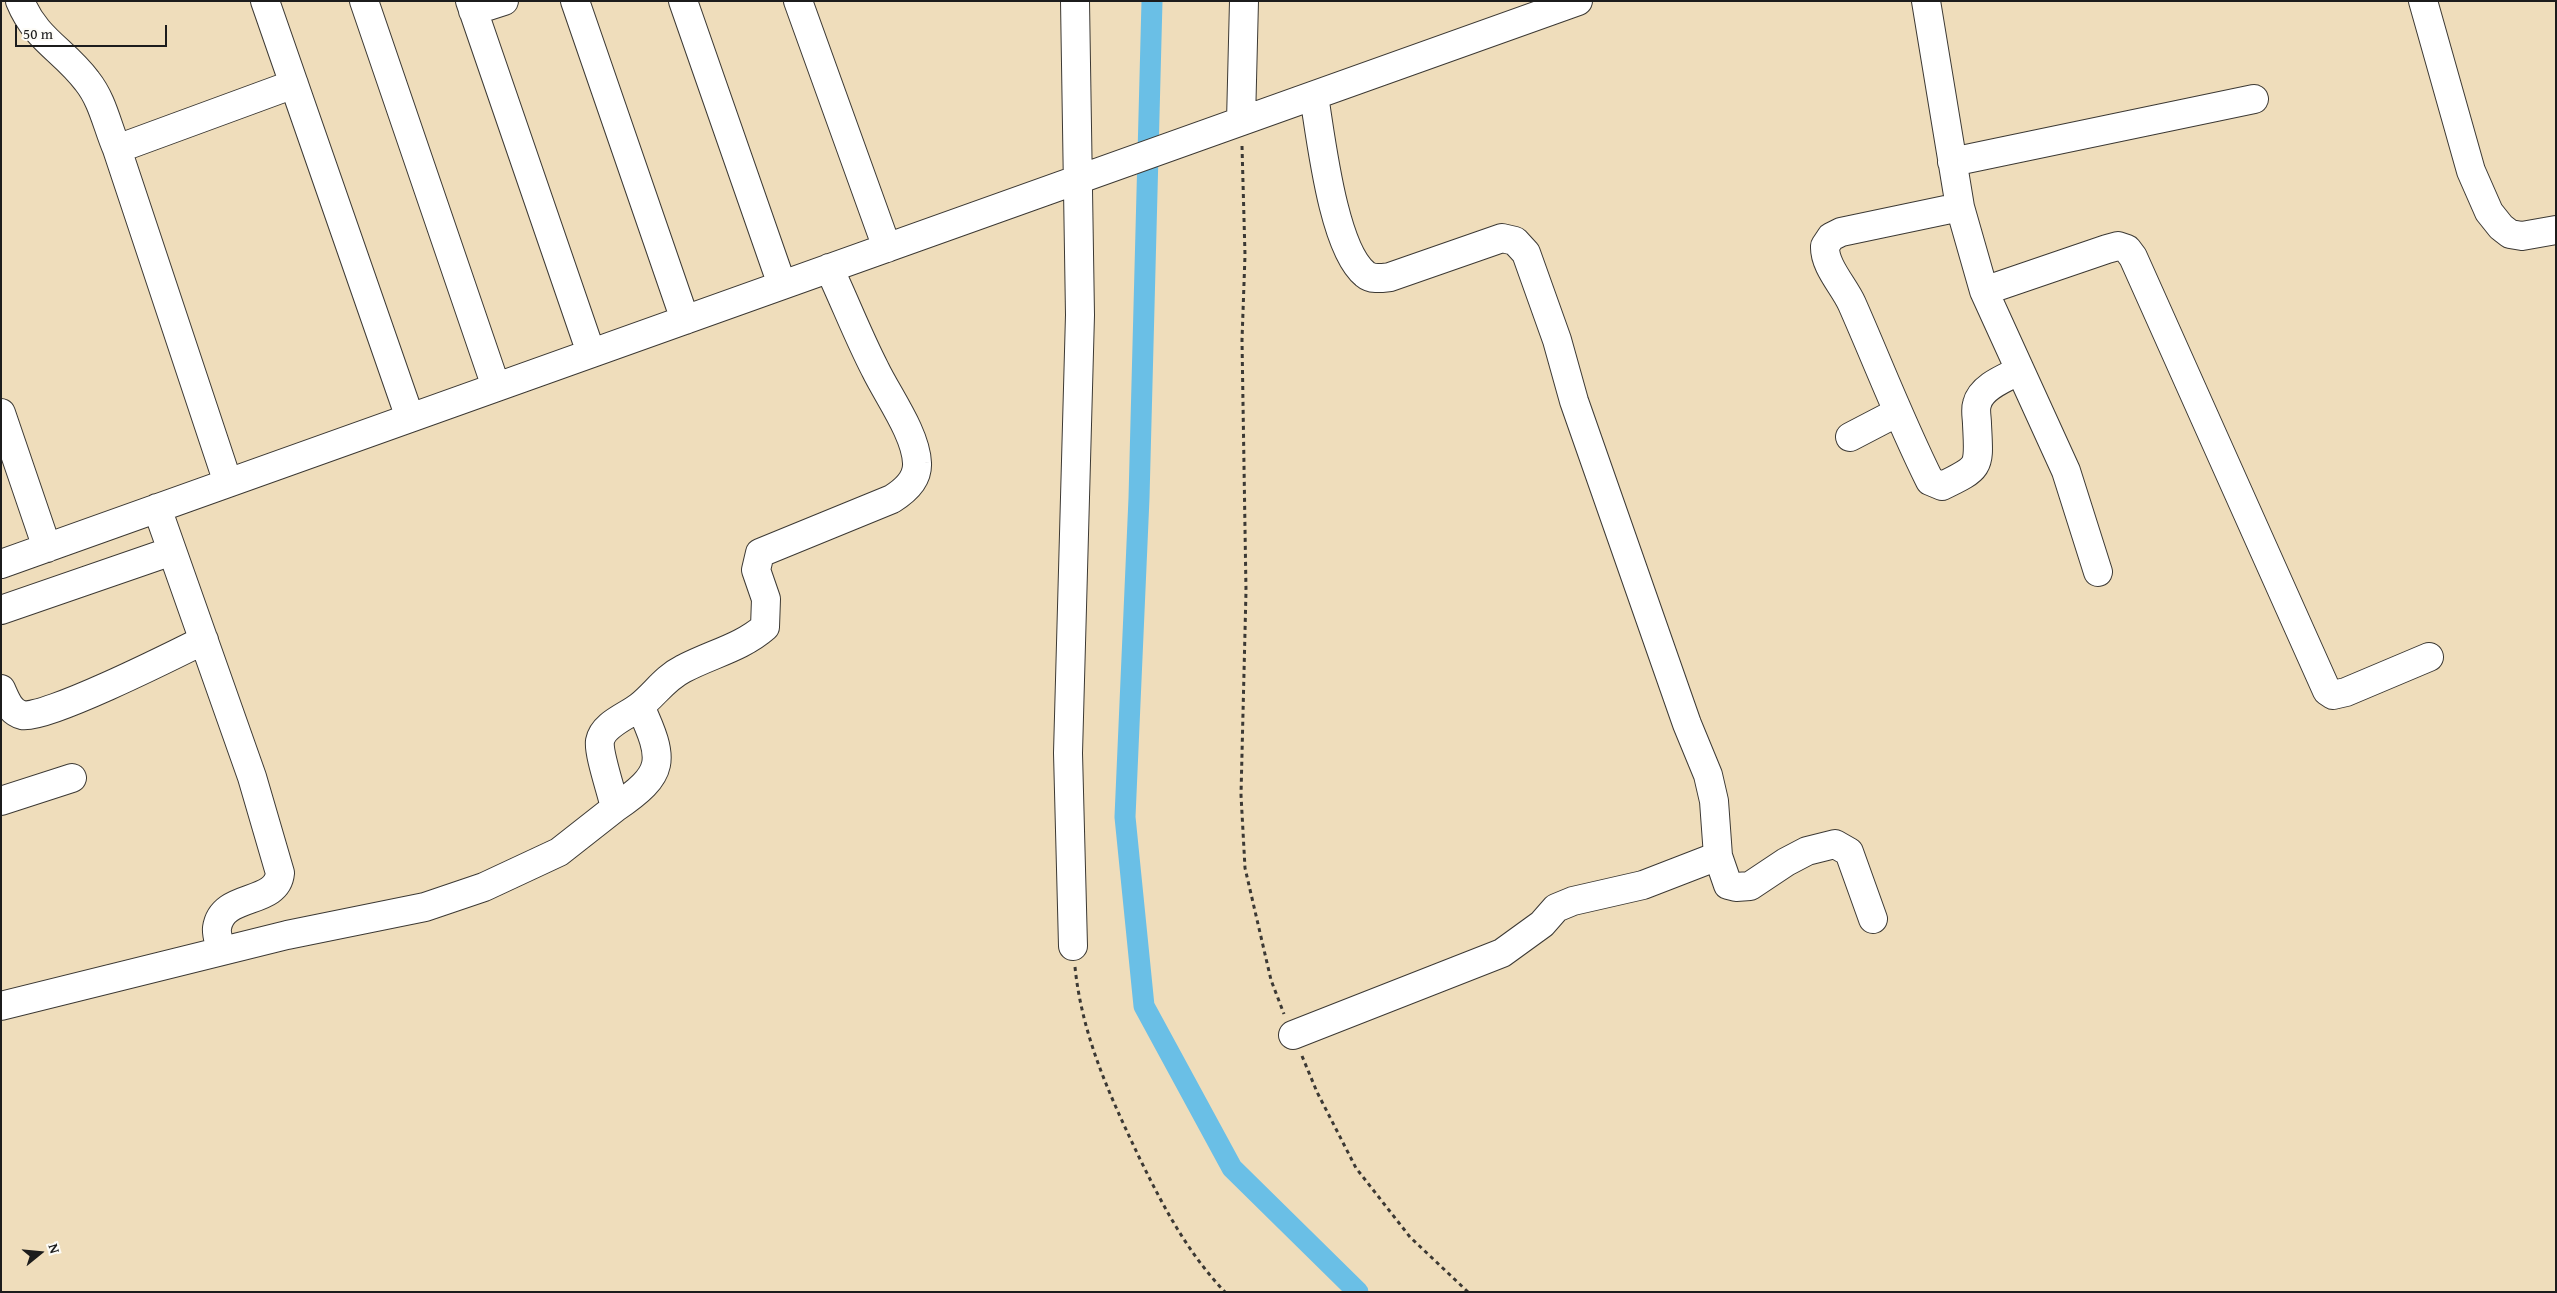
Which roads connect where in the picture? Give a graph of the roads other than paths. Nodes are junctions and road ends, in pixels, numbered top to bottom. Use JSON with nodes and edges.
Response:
{"nodes":[{"id":1,"x":20,"y":1,"type":"edge"},
{"id":2,"x":265,"y":1,"type":"edge"},
{"id":3,"x":364,"y":1,"type":"edge"},
{"id":4,"x":504,"y":1,"type":"edge"},
{"id":5,"x":574,"y":1,"type":"edge"},
{"id":6,"x":683,"y":1,"type":"edge"},
{"id":7,"x":798,"y":1,"type":"edge"},
{"id":8,"x":1075,"y":1,"type":"edge"},
{"id":9,"x":1244,"y":1,"type":"edge"},
{"id":10,"x":1578,"y":1,"type":"edge"},
{"id":11,"x":1926,"y":1,"type":"edge"},
{"id":12,"x":2423,"y":1,"type":"edge"},
{"id":13,"x":471,"y":6,"type":"edge"},
{"id":14,"x":294,"y":84,"type":"junction"},
{"id":15,"x":1314,"y":96,"type":"junction"},
{"id":16,"x":2254,"y":99,"type":"dead end"},
{"id":17,"x":1241,"y":121,"type":"junction"},
{"id":18,"x":117,"y":148,"type":"junction"},
{"id":19,"x":1952,"y":162,"type":"junction"},
{"id":20,"x":1078,"y":179,"type":"junction"},
{"id":21,"x":1960,"y":207,"type":"junction"},
{"id":22,"x":2556,"y":230,"type":"edge"},
{"id":23,"x":887,"y":248,"type":"junction"},
{"id":24,"x":829,"y":268,"type":"junction"},
{"id":25,"x":782,"y":285,"type":"junction"},
{"id":26,"x":1984,"y":291,"type":"junction"},
{"id":27,"x":685,"y":320,"type":"junction"},
{"id":28,"x":592,"y":353,"type":"junction"},
{"id":29,"x":2019,"y":371,"type":"junction"},
{"id":30,"x":496,"y":387,"type":"junction"},
{"id":31,"x":1898,"y":412,"type":"junction"},
{"id":32,"x":1,"y":413,"type":"edge"},
{"id":33,"x":410,"y":418,"type":"junction"},
{"id":34,"x":1850,"y":437,"type":"dead end"},
{"id":35,"x":228,"y":483,"type":"junction"},
{"id":36,"x":157,"y":508,"type":"junction"},
{"id":37,"x":47,"y":548,"type":"junction"},
{"id":38,"x":172,"y":551,"type":"junction"},
{"id":39,"x":1,"y":564,"type":"edge"},
{"id":40,"x":2098,"y":572,"type":"dead end"},
{"id":41,"x":1,"y":610,"type":"edge"},
{"id":42,"x":204,"y":640,"type":"junction"},
{"id":43,"x":2429,"y":657,"type":"dead end"},
{"id":44,"x":1,"y":690,"type":"edge"},
{"id":45,"x":640,"y":706,"type":"junction"},
{"id":46,"x":72,"y":778,"type":"dead end"},
{"id":47,"x":1,"y":801,"type":"edge"},
{"id":48,"x":615,"y":808,"type":"junction"},
{"id":49,"x":1718,"y":856,"type":"junction"},
{"id":50,"x":1872,"y":919,"type":"dead end"},
{"id":51,"x":1073,"y":946,"type":"road end"},
{"id":52,"x":221,"y":951,"type":"junction"},
{"id":53,"x":1,"y":1006,"type":"edge"},
{"id":54,"x":1293,"y":1035,"type":"road end"}],
"edges":[{"from":1,"to":18,"type":"street"},
{"from":2,"to":14,"type":"street"},
{"from":3,"to":30,"type":"street"},
{"from":4,"to":13,"type":"street"},
{"from":5,"to":27,"type":"street"},
{"from":6,"to":25,"type":"street"},
{"from":7,"to":23,"type":"street"},
{"from":8,"to":20,"type":"street"},
{"from":9,"to":17,"type":"street"},
{"from":10,"to":15,"type":"street"},
{"from":11,"to":19,"type":"street"},
{"from":12,"to":22,"type":"street"},
{"from":13,"to":28,"type":"street"},
{"from":14,"to":18,"type":"street"},
{"from":14,"to":33,"type":"street"},
{"from":15,"to":17,"type":"street"},
{"from":15,"to":49,"type":"street"},
{"from":16,"to":19,"type":"street"},
{"from":17,"to":20,"type":"street"},
{"from":18,"to":35,"type":"street"},
{"from":19,"to":21,"type":"street"},
{"from":20,"to":23,"type":"street"},
{"from":20,"to":51,"type":"street"},
{"from":21,"to":26,"type":"street"},
{"from":21,"to":31,"type":"street"},
{"from":23,"to":24,"type":"street"},
{"from":24,"to":25,"type":"street"},
{"from":24,"to":45,"type":"street"},
{"from":25,"to":27,"type":"street"},
{"from":26,"to":29,"type":"street"},
{"from":26,"to":43,"type":"street"},
{"from":27,"to":28,"type":"street"},
{"from":28,"to":30,"type":"street"},
{"from":29,"to":31,"type":"street"},
{"from":29,"to":40,"type":"street"},
{"from":30,"to":33,"type":"street"},
{"from":31,"to":34,"type":"street"},
{"from":32,"to":37,"type":"street"},
{"from":33,"to":35,"type":"street"},
{"from":35,"to":36,"type":"street"},
{"from":36,"to":37,"type":"street"},
{"from":36,"to":38,"type":"street"},
{"from":37,"to":39,"type":"street"},
{"from":38,"to":41,"type":"street"},
{"from":38,"to":42,"type":"street"},
{"from":42,"to":44,"type":"street"},
{"from":42,"to":52,"type":"street"},
{"from":45,"to":48,"type":"street"},
{"from":45,"to":48,"type":"street"},
{"from":46,"to":47,"type":"street"},
{"from":48,"to":52,"type":"street"},
{"from":49,"to":50,"type":"street"},
{"from":49,"to":54,"type":"street"},
{"from":52,"to":53,"type":"street"}]}
